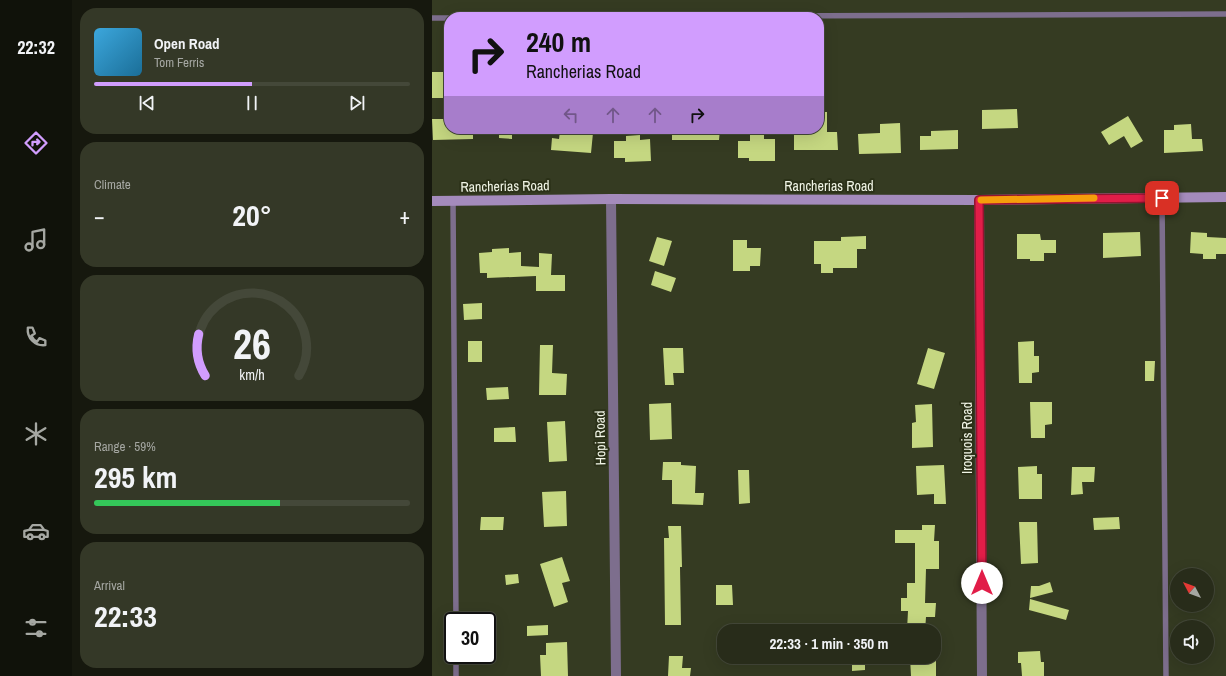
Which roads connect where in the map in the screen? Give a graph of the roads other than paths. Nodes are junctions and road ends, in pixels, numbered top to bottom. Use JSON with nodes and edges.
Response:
{"nodes":[{"id":1,"x":1226,"y":14,"type":"edge"},
{"id":2,"x":824,"y":16,"type":"edge"},
{"id":3,"x":432,"y":18,"type":"edge"},
{"id":4,"x":444,"y":18,"type":"edge"},
{"id":5,"x":1226,"y":197,"type":"edge"},
{"id":6,"x":1162,"y":198,"type":"junction"},
{"id":7,"x":611,"y":199,"type":"junction"},
{"id":8,"x":979,"y":200,"type":"junction"},
{"id":9,"x":432,"y":201,"type":"edge"},
{"id":10,"x":453,"y":201,"type":"junction"},
{"id":11,"x":456,"y":612,"type":"edge"},
{"id":12,"x":456,"y":664,"type":"edge"},
{"id":13,"x":456,"y":676,"type":"edge"},
{"id":14,"x":616,"y":676,"type":"edge"},
{"id":15,"x":982,"y":676,"type":"edge"},
{"id":16,"x":1166,"y":676,"type":"edge"}],
"edges":[{"from":1,"to":2,"type":"lane"},
{"from":3,"to":4,"type":"lane"},
{"from":5,"to":6,"type":"street","name":"Rancherias Road"},
{"from":6,"to":8,"type":"street","name":"Rancherias Road"},
{"from":6,"to":16,"type":"lane"},
{"from":7,"to":8,"type":"street","name":"Rancherias Road"},
{"from":7,"to":10,"type":"street","name":"Rancherias Road"},
{"from":7,"to":14,"type":"street","name":"Hopi Road"},
{"from":8,"to":15,"type":"street","name":"Iroquois Road"},
{"from":9,"to":10,"type":"street","name":"Rancherias Road"},
{"from":10,"to":11,"type":"lane"},
{"from":12,"to":13,"type":"lane"}]}
